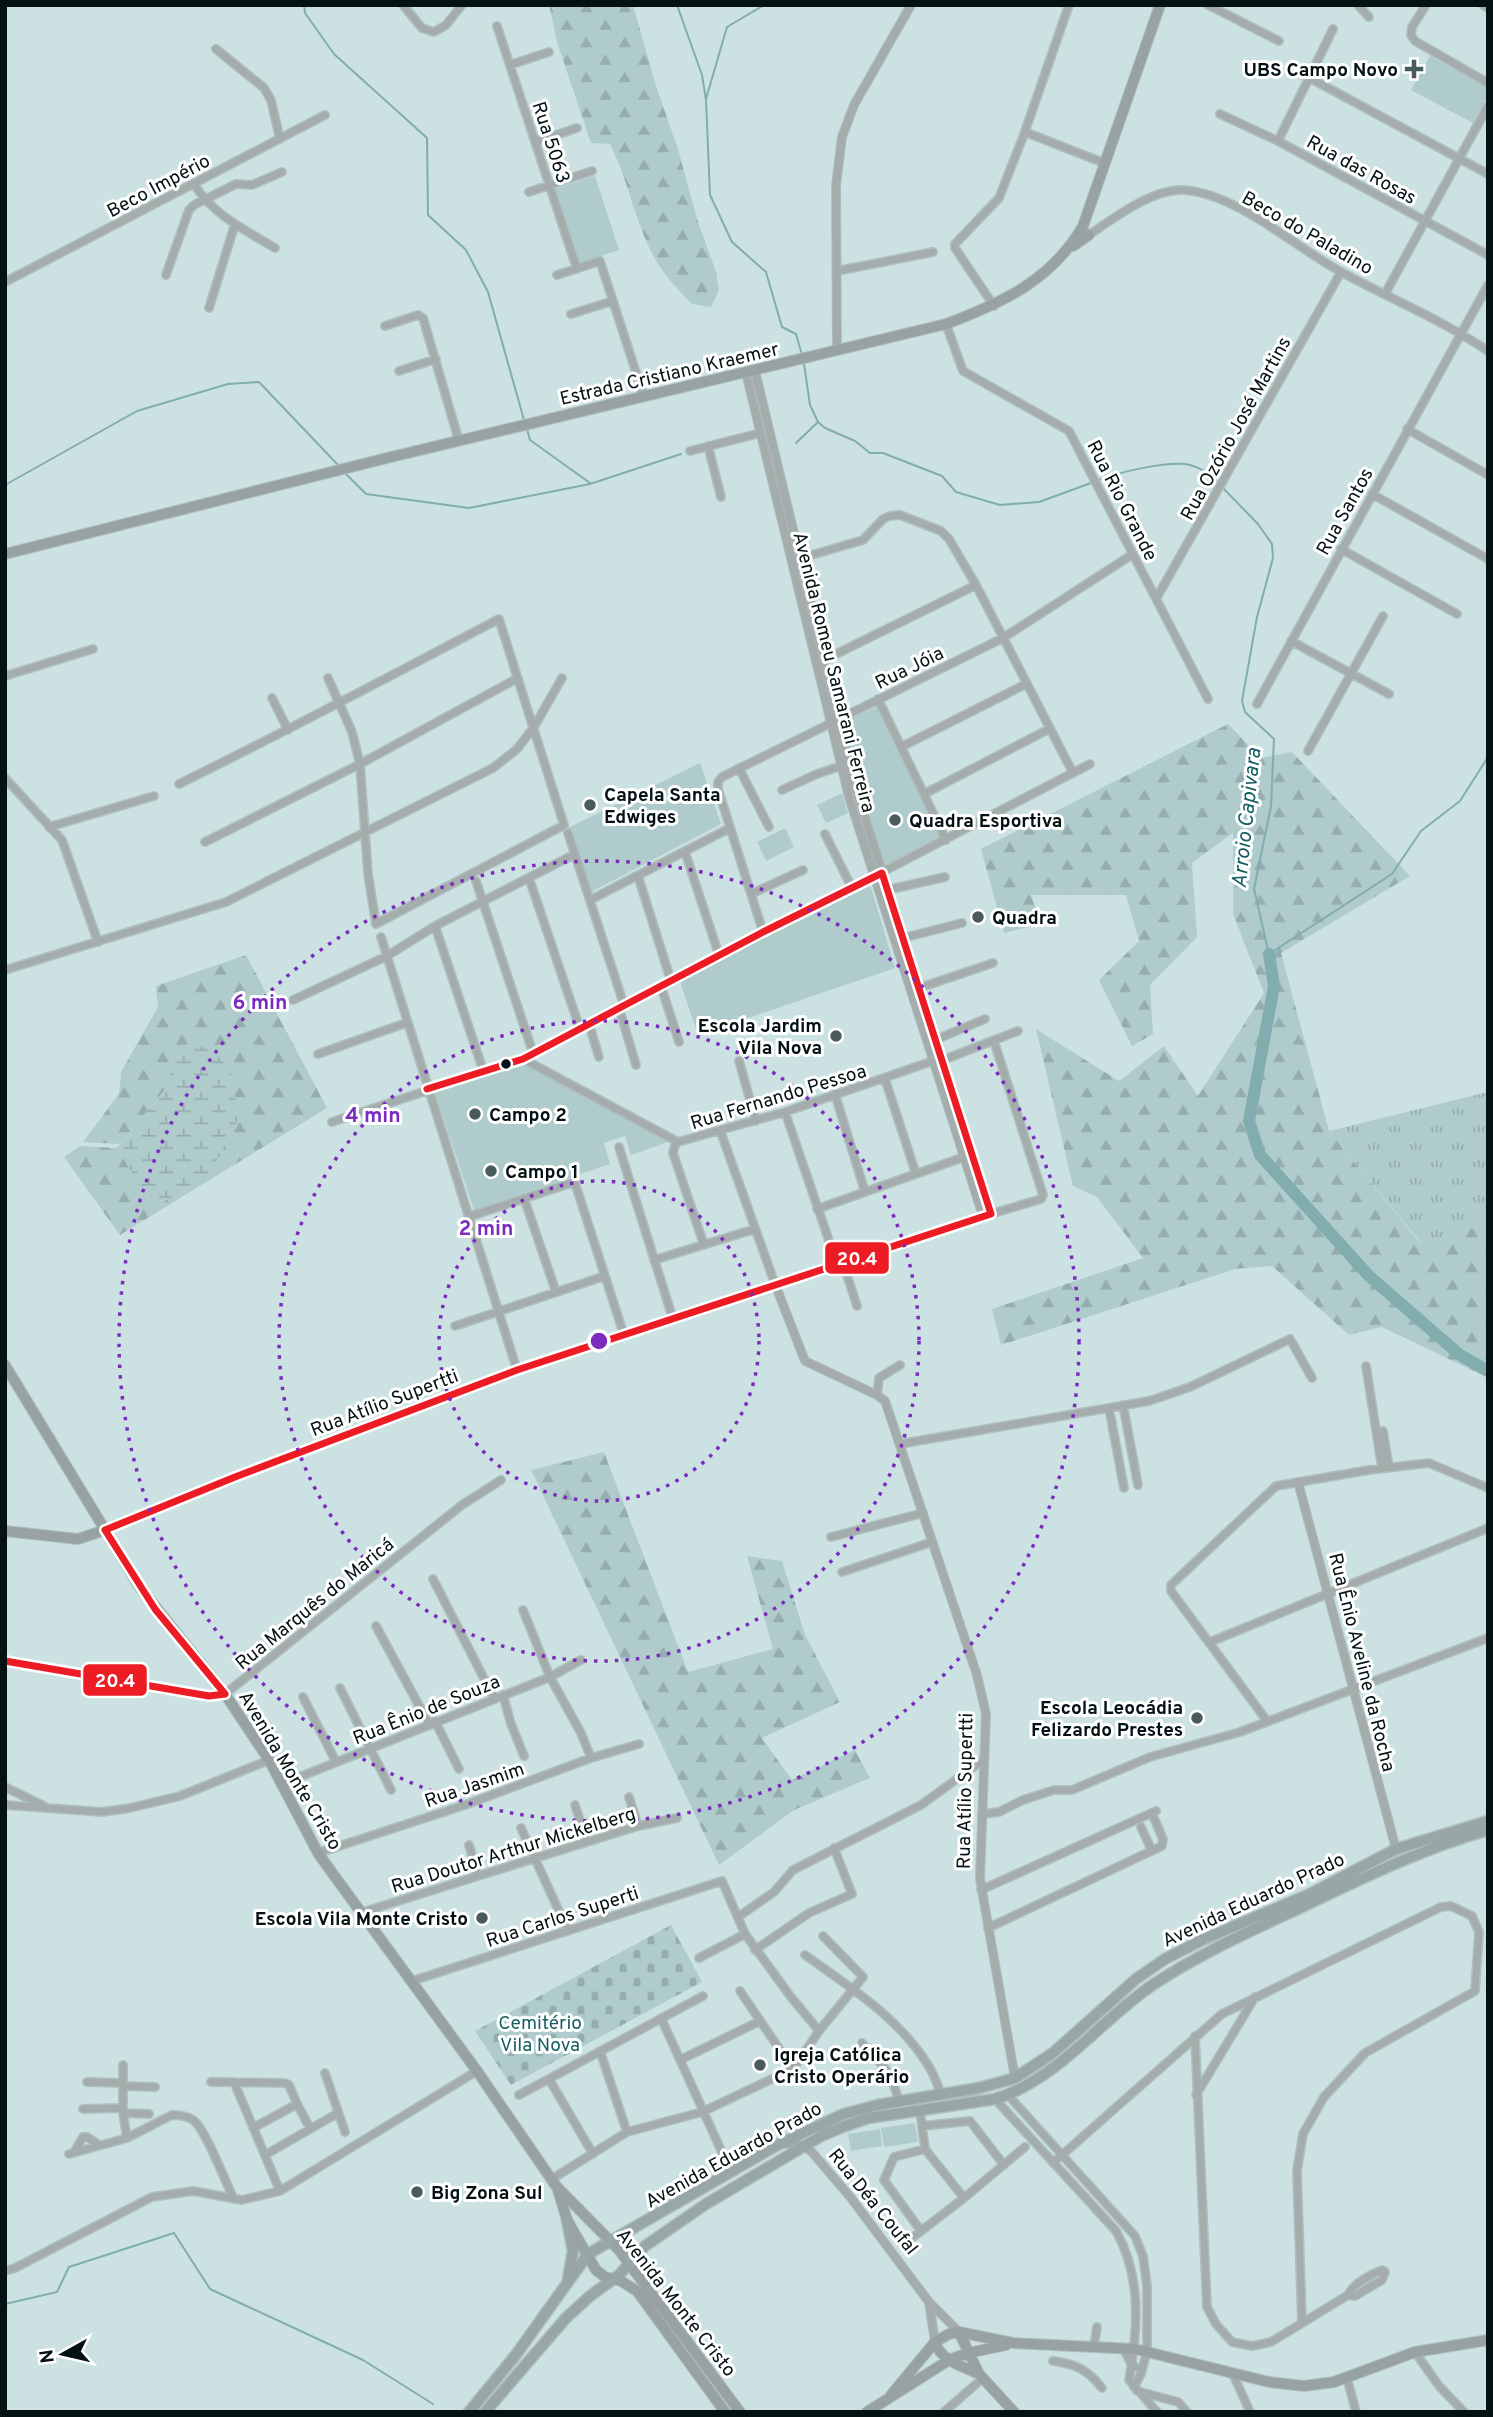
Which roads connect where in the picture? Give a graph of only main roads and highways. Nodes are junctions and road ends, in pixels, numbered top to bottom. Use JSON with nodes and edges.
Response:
{"nodes":[{"id":1,"x":1160,"y":5,"type":"edge"},
{"id":2,"x":1090,"y":235,"type":"road end"},
{"id":3,"x":1070,"y":248,"type":"junction"},
{"id":4,"x":5,"y":554,"type":"edge"},
{"id":5,"x":5,"y":1365,"type":"edge"},
{"id":6,"x":105,"y":1530,"type":"junction"},
{"id":7,"x":5,"y":1531,"type":"edge"},
{"id":8,"x":1488,"y":1821,"type":"edge"},
{"id":9,"x":1488,"y":1830,"type":"edge"},
{"id":10,"x":1398,"y":1855,"type":"junction"},
{"id":11,"x":1204,"y":1938,"type":"junction"},
{"id":12,"x":1210,"y":1951,"type":"junction"},
{"id":13,"x":1147,"y":1972,"type":"junction"},
{"id":14,"x":1155,"y":1984,"type":"junction"},
{"id":15,"x":554,"y":2182,"type":"junction"},
{"id":16,"x":567,"y":2220,"type":"junction"},
{"id":17,"x":609,"y":2242,"type":"junction"},
{"id":18,"x":588,"y":2254,"type":"junction"},
{"id":19,"x":628,"y":2263,"type":"junction"},
{"id":20,"x":612,"y":2280,"type":"junction"},
{"id":21,"x":567,"y":2281,"type":"junction"},
{"id":22,"x":959,"y":2332,"type":"junction"},
{"id":23,"x":1488,"y":2340,"type":"edge"},
{"id":24,"x":935,"y":2342,"type":"junction"},
{"id":25,"x":1013,"y":2343,"type":"junction"},
{"id":26,"x":990,"y":2348,"type":"junction"},
{"id":27,"x":968,"y":2353,"type":"junction"},
{"id":28,"x":949,"y":2360,"type":"junction"},
{"id":29,"x":980,"y":2374,"type":"junction"},
{"id":30,"x":891,"y":2395,"type":"junction"},
{"id":31,"x":1012,"y":2411,"type":"edge"},
{"id":32,"x":469,"y":2412,"type":"edge"},
{"id":33,"x":485,"y":2412,"type":"edge"},
{"id":34,"x":725,"y":2412,"type":"edge"},
{"id":35,"x":740,"y":2412,"type":"edge"},
{"id":36,"x":867,"y":2412,"type":"edge"}],
"edges":[{"from":1,"to":3,"type":"main road","name":"Estrada Cristiano Kraemer"},
{"from":2,"to":3,"type":"main road"},
{"from":3,"to":4,"type":"main road","name":"Estrada Cristiano Kraemer"},
{"from":5,"to":6,"type":"main road","name":"Avenida Monte Cristo"},
{"from":6,"to":7,"type":"main road","name":"Rua Atílio Supertti"},
{"from":6,"to":15,"type":"main road","name":"Avenida Monte Cristo"},
{"from":8,"to":10,"type":"main road","name":"Avenida Eduardo Prado"},
{"from":9,"to":10,"type":"main road","name":"Avenida Eduardo Prado"},
{"from":10,"to":11,"type":"main road","name":"Avenida Eduardo Prado"},
{"from":10,"to":12,"type":"main road","name":"Avenida Eduardo Prado"},
{"from":11,"to":12,"type":"main road"},
{"from":11,"to":13,"type":"main road","name":"Avenida Eduardo Prado"},
{"from":12,"to":14,"type":"main road","name":"Avenida Eduardo Prado"},
{"from":13,"to":14,"type":"main road"},
{"from":13,"to":17,"type":"main road","name":"Avenida Eduardo Prado"},
{"from":14,"to":19,"type":"main road","name":"Avenida Eduardo Prado"},
{"from":15,"to":16,"type":"main road","name":"Avenida Monte Cristo"},
{"from":15,"to":17,"type":"main road","name":"Avenida Monte Cristo"},
{"from":16,"to":18,"type":"main road","name":"Avenida Monte Cristo"},
{"from":16,"to":21,"type":"main road"},
{"from":17,"to":18,"type":"main road","name":"Avenida Eduardo Prado"},
{"from":17,"to":19,"type":"main road","name":"Avenida Monte Cristo"},
{"from":18,"to":20,"type":"main road","name":"Avenida Monte Cristo"},
{"from":18,"to":21,"type":"main road","name":"Avenida Eduardo Prado"},
{"from":19,"to":20,"type":"main road","name":"Avenida Eduardo Prado"},
{"from":19,"to":35,"type":"main road","name":"Avenida Monte Cristo"},
{"from":20,"to":33,"type":"main road","name":"Avenida Eduardo Prado"},
{"from":20,"to":34,"type":"main road","name":"Avenida Monte Cristo"},
{"from":21,"to":32,"type":"main road","name":"Avenida Eduardo Prado"},
{"from":22,"to":24,"type":"main road"},
{"from":22,"to":25,"type":"main road"},
{"from":22,"to":27,"type":"main road","name":"Rua Déa Coufal"},
{"from":23,"to":25,"type":"main road"},
{"from":24,"to":28,"type":"main road","name":"Rua Déa Coufal"},
{"from":24,"to":30,"type":"main road"},
{"from":25,"to":26,"type":"main road"},
{"from":26,"to":27,"type":"main road"},
{"from":26,"to":29,"type":"main road"},
{"from":27,"to":28,"type":"main road"},
{"from":27,"to":29,"type":"main road","name":"Rua Déa Coufal"},
{"from":28,"to":29,"type":"main road","name":"Rua Déa Coufal"},
{"from":28,"to":30,"type":"main road"},
{"from":29,"to":31,"type":"main road","name":"Rua Déa Coufal"},
{"from":30,"to":36,"type":"main road"}]}
